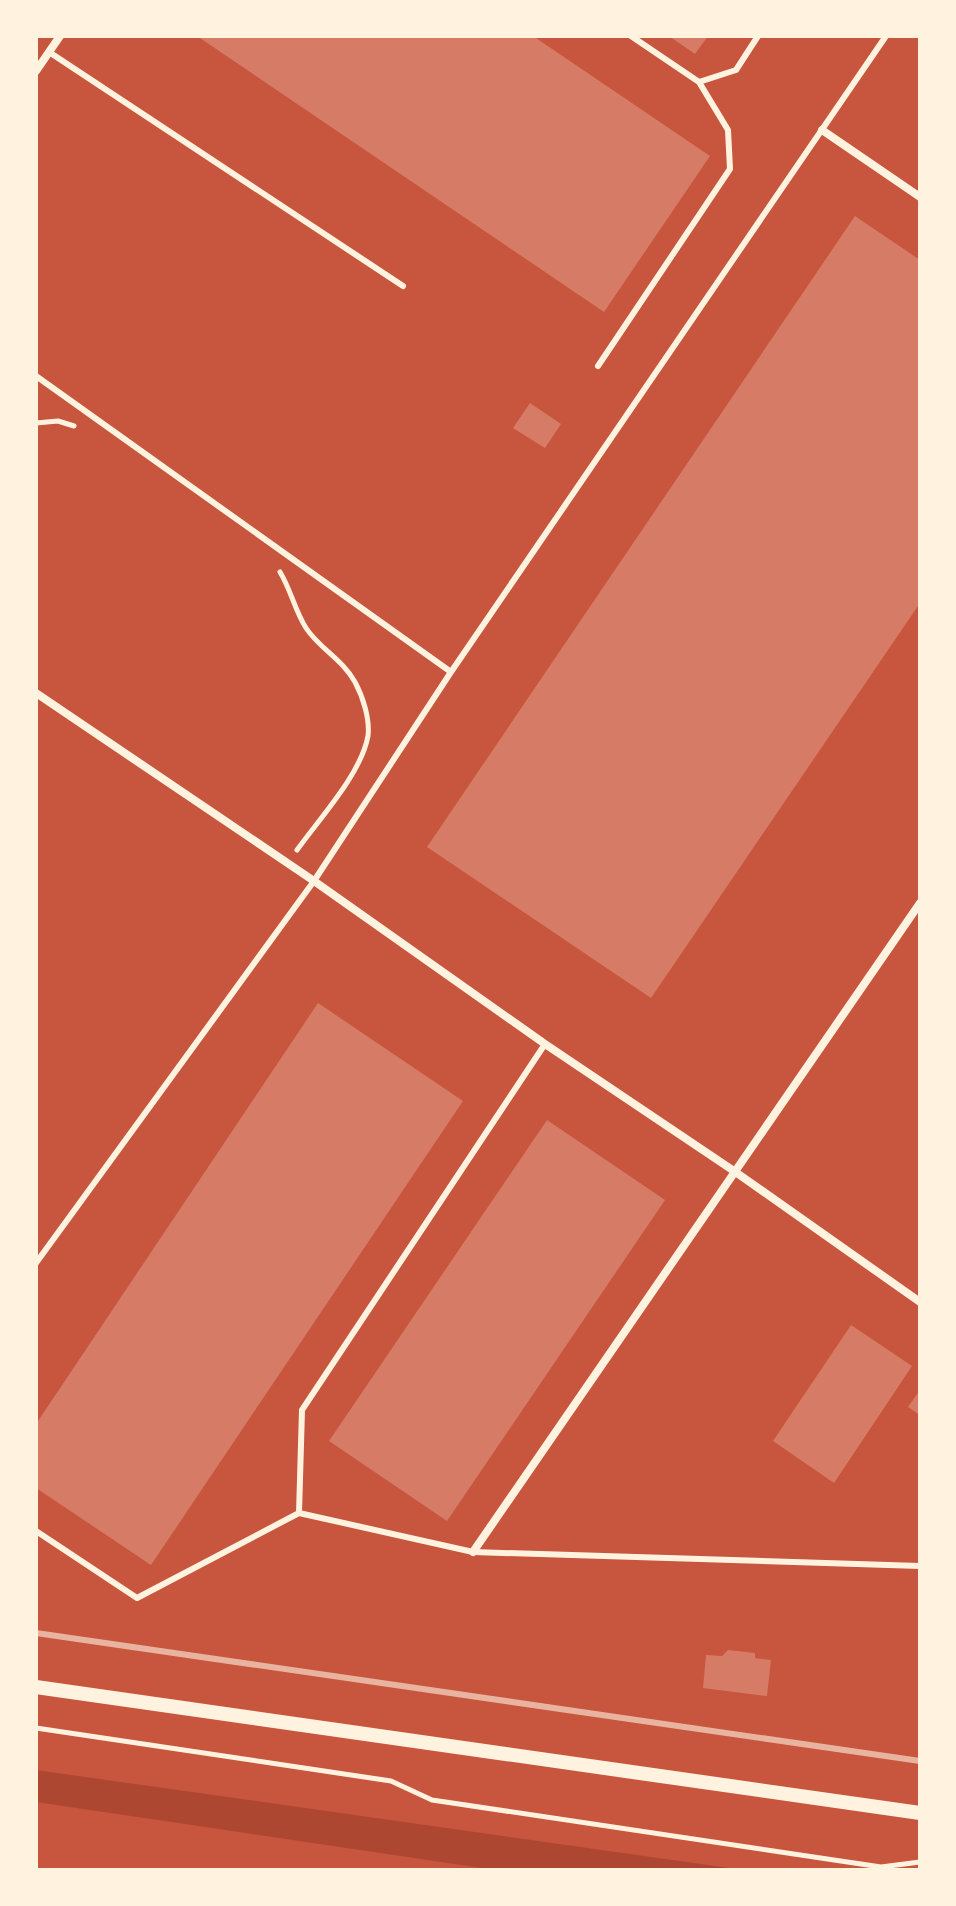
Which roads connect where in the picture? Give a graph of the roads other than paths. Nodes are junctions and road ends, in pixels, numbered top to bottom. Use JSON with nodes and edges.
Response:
{"nodes":[{"id":1,"x":60,"y":36,"type":"edge"},
{"id":2,"x":631,"y":36,"type":"edge"},
{"id":3,"x":758,"y":36,"type":"edge"},
{"id":4,"x":886,"y":36,"type":"edge"},
{"id":5,"x":49,"y":52,"type":"junction"},
{"id":6,"x":36,"y":71,"type":"edge"},
{"id":7,"x":699,"y":82,"type":"junction"},
{"id":8,"x":822,"y":130,"type":"junction"},
{"id":9,"x":920,"y":197,"type":"edge"},
{"id":10,"x":403,"y":286,"type":"dead end"},
{"id":11,"x":598,"y":366,"type":"dead end"},
{"id":12,"x":36,"y":376,"type":"edge"},
{"id":13,"x":451,"y":672,"type":"junction"},
{"id":14,"x":36,"y":693,"type":"edge"},
{"id":15,"x":314,"y":881,"type":"junction"},
{"id":16,"x":920,"y":903,"type":"edge"},
{"id":17,"x":545,"y":1044,"type":"junction"},
{"id":18,"x":734,"y":1171,"type":"junction"},
{"id":19,"x":36,"y":1263,"type":"edge"},
{"id":20,"x":920,"y":1302,"type":"edge"},
{"id":21,"x":299,"y":1513,"type":"junction"},
{"id":22,"x":36,"y":1531,"type":"edge"},
{"id":23,"x":473,"y":1552,"type":"junction"},
{"id":24,"x":920,"y":1566,"type":"edge"},
{"id":25,"x":36,"y":1687,"type":"edge"},
{"id":26,"x":920,"y":1813,"type":"edge"}],
"edges":[{"from":1,"to":5,"type":"street"},
{"from":2,"to":7,"type":"lane"},
{"from":3,"to":7,"type":"lane"},
{"from":4,"to":8,"type":"lane"},
{"from":5,"to":6,"type":"street"},
{"from":5,"to":10,"type":"lane"},
{"from":7,"to":11,"type":"lane"},
{"from":8,"to":9,"type":"street"},
{"from":8,"to":13,"type":"lane"},
{"from":12,"to":13,"type":"lane"},
{"from":13,"to":15,"type":"lane"},
{"from":14,"to":15,"type":"street"},
{"from":15,"to":17,"type":"street"},
{"from":15,"to":19,"type":"lane"},
{"from":16,"to":18,"type":"street"},
{"from":17,"to":18,"type":"street"},
{"from":17,"to":21,"type":"lane"},
{"from":18,"to":20,"type":"street"},
{"from":18,"to":23,"type":"street"},
{"from":21,"to":22,"type":"lane"},
{"from":21,"to":23,"type":"lane"},
{"from":23,"to":24,"type":"lane"},
{"from":25,"to":26,"type":"street"}]}
